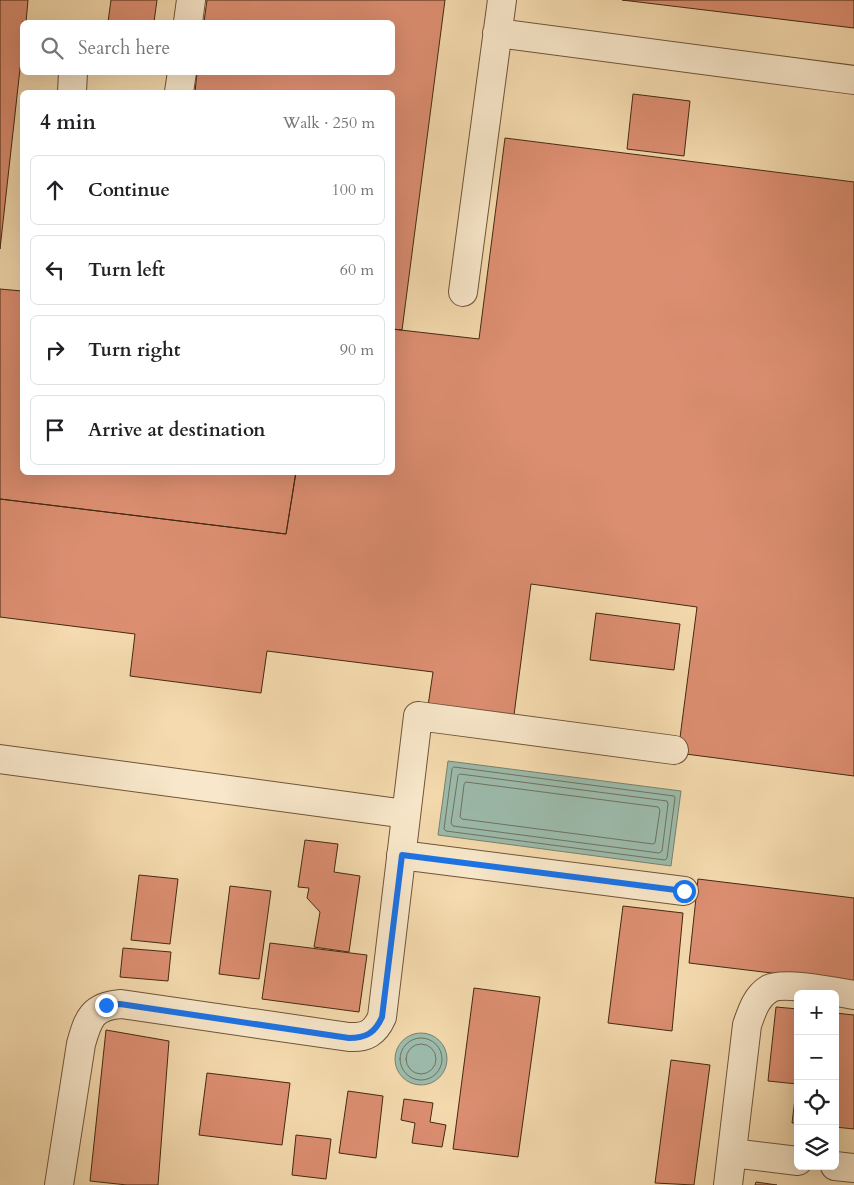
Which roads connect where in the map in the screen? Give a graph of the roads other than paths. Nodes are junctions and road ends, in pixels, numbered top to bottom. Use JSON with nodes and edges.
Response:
{"nodes":[{"id":1,"x":191,"y":0,"type":"edge"},
{"id":2,"x":502,"y":0,"type":"edge"},
{"id":3,"x":188,"y":20,"type":"edge"},
{"id":4,"x":497,"y":33,"type":"junction"},
{"id":5,"x":73,"y":75,"type":"edge"},
{"id":6,"x":182,"y":75,"type":"edge"},
{"id":7,"x":854,"y":80,"type":"edge"},
{"id":8,"x":72,"y":90,"type":"edge"},
{"id":9,"x":180,"y":90,"type":"edge"},
{"id":10,"x":463,"y":292,"type":"dead end"},
{"id":11,"x":674,"y":750,"type":"dead end"},
{"id":12,"x":0,"y":760,"type":"edge"},
{"id":13,"x":406,"y":814,"type":"junction"},
{"id":14,"x":402,"y":855,"type":"junction"},
{"id":15,"x":684,"y":891,"type":"dead end"},
{"id":16,"x":854,"y":995,"type":"edge"},
{"id":17,"x":732,"y":1154,"type":"junction"},
{"id":18,"x":794,"y":1162,"type":"edge"},
{"id":19,"x":839,"y":1166,"type":"edge"},
{"id":20,"x":854,"y":1168,"type":"edge"},
{"id":21,"x":59,"y":1185,"type":"edge"},
{"id":22,"x":728,"y":1185,"type":"edge"}],
"edges":[{"from":1,"to":3,"type":"lane"},
{"from":2,"to":4,"type":"lane"},
{"from":4,"to":7,"type":"lane"},
{"from":4,"to":10,"type":"lane"},
{"from":5,"to":8,"type":"lane"},
{"from":6,"to":9,"type":"lane"},
{"from":11,"to":13,"type":"lane"},
{"from":12,"to":13,"type":"lane"},
{"from":13,"to":14,"type":"lane"},
{"from":14,"to":15,"type":"lane"},
{"from":14,"to":21,"type":"lane"},
{"from":16,"to":17,"type":"lane"},
{"from":17,"to":18,"type":"lane"},
{"from":17,"to":22,"type":"lane"},
{"from":19,"to":20,"type":"lane"}]}
